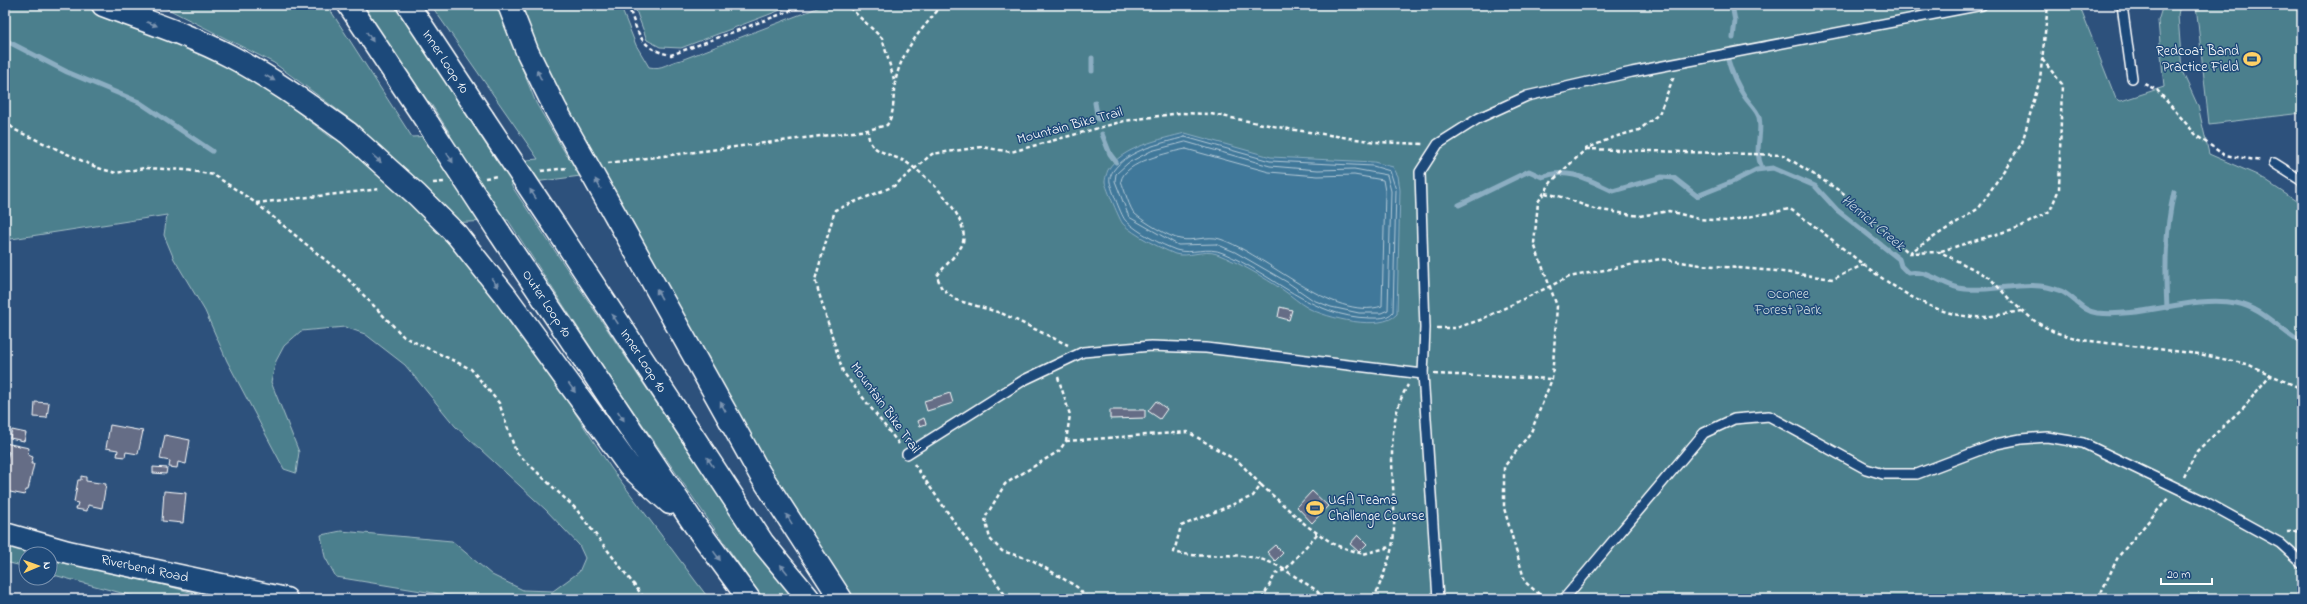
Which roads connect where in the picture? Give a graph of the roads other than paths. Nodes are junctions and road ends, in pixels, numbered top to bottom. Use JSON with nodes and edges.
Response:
{"nodes":[{"id":1,"x":103,"y":5,"type":"edge"},
{"id":2,"x":349,"y":5,"type":"edge"},
{"id":3,"x":408,"y":5,"type":"edge"},
{"id":4,"x":509,"y":5,"type":"edge"},
{"id":5,"x":1982,"y":5,"type":"edge"},
{"id":6,"x":2122,"y":5,"type":"edge"},
{"id":7,"x":2132,"y":78,"type":"road end"},
{"id":8,"x":2274,"y":163,"type":"road end"},
{"id":9,"x":2302,"y":181,"type":"edge"},
{"id":10,"x":1423,"y":374,"type":"junction"},
{"id":11,"x":907,"y":454,"type":"road end"},
{"id":12,"x":694,"y":524,"type":"junction"},
{"id":13,"x":5,"y":534,"type":"edge"},
{"id":14,"x":2302,"y":563,"type":"edge"},
{"id":15,"x":286,"y":599,"type":"edge"},
{"id":16,"x":749,"y":599,"type":"edge"},
{"id":17,"x":809,"y":599,"type":"edge"},
{"id":18,"x":841,"y":599,"type":"edge"},
{"id":19,"x":1438,"y":599,"type":"edge"},
{"id":20,"x":1564,"y":599,"type":"edge"}],
"edges":[{"from":1,"to":12,"type":"main road","one_way":true,"bridge":true},
{"from":2,"to":12,"type":"main road","name":"Outer Loop 10","one_way":true,"bridge":true},
{"from":17,"to":3,"type":"main road","name":"Inner Loop 10","one_way":true,"bridge":true},
{"from":18,"to":4,"type":"main road","one_way":true,"bridge":true},
{"from":5,"to":10,"type":"lane"},
{"from":6,"to":7,"type":"lane"},
{"from":8,"to":9,"type":"lane"},
{"from":10,"to":11,"type":"lane"},
{"from":10,"to":19,"type":"lane"},
{"from":12,"to":16,"type":"main road","name":"Outer Loop 10","one_way":true},
{"from":13,"to":15,"type":"main road","name":"Riverbend Road"},
{"from":14,"to":20,"type":"lane"}]}
